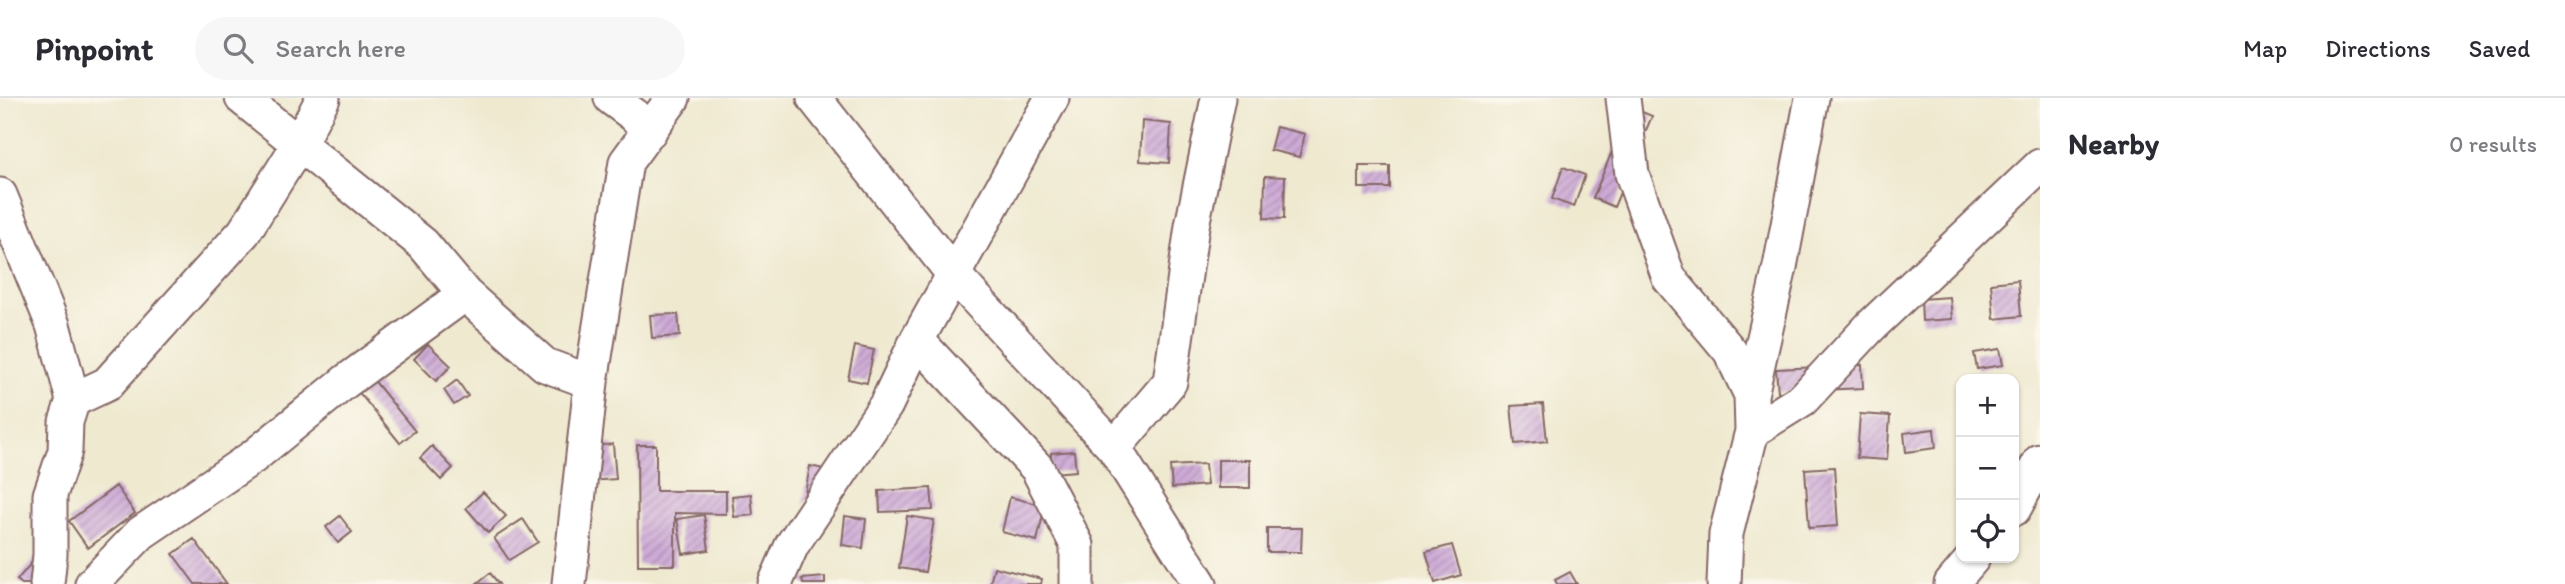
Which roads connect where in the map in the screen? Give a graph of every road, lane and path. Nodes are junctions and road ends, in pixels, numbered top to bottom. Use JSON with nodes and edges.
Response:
{"nodes":[{"id":1,"x":242,"y":98,"type":"edge"},
{"id":2,"x":323,"y":98,"type":"edge"},
{"id":3,"x":611,"y":98,"type":"edge"},
{"id":4,"x":673,"y":98,"type":"edge"},
{"id":5,"x":814,"y":98,"type":"edge"},
{"id":6,"x":1052,"y":98,"type":"edge"},
{"id":7,"x":1218,"y":98,"type":"edge"},
{"id":8,"x":1623,"y":98,"type":"edge"},
{"id":9,"x":1812,"y":98,"type":"edge"},
{"id":10,"x":650,"y":131,"type":"junction"},
{"id":11,"x":299,"y":144,"type":"junction"},
{"id":12,"x":2040,"y":166,"type":"edge"},
{"id":13,"x":0,"y":195,"type":"edge"},
{"id":14,"x":954,"y":275,"type":"junction"},
{"id":15,"x":465,"y":294,"type":"junction"},
{"id":16,"x":917,"y":340,"type":"junction"},
{"id":17,"x":591,"y":382,"type":"junction"},
{"id":18,"x":1751,"y":395,"type":"junction"},
{"id":19,"x":73,"y":400,"type":"junction"},
{"id":20,"x":1752,"y":431,"type":"junction"},
{"id":21,"x":1114,"y":448,"type":"junction"},
{"id":22,"x":2040,"y":461,"type":"edge"},
{"id":23,"x":2019,"y":500,"type":"edge"},
{"id":24,"x":1969,"y":563,"type":"edge"},
{"id":25,"x":47,"y":584,"type":"edge"},
{"id":26,"x":92,"y":584,"type":"edge"},
{"id":27,"x":569,"y":584,"type":"edge"},
{"id":28,"x":775,"y":584,"type":"edge"},
{"id":29,"x":1077,"y":584,"type":"edge"},
{"id":30,"x":1200,"y":584,"type":"edge"},
{"id":31,"x":1724,"y":584,"type":"edge"},
{"id":32,"x":1951,"y":584,"type":"edge"}],
"edges":[{"from":1,"to":11,"type":"street"},
{"from":2,"to":11,"type":"street"},
{"from":3,"to":10,"type":"street"},
{"from":4,"to":10,"type":"street"},
{"from":5,"to":14,"type":"street"},
{"from":6,"to":14,"type":"street"},
{"from":7,"to":21,"type":"street"},
{"from":8,"to":18,"type":"street"},
{"from":9,"to":18,"type":"street"},
{"from":10,"to":17,"type":"street"},
{"from":11,"to":15,"type":"street"},
{"from":11,"to":19,"type":"street"},
{"from":12,"to":20,"type":"street"},
{"from":13,"to":19,"type":"street"},
{"from":14,"to":16,"type":"street"},
{"from":14,"to":21,"type":"street"},
{"from":15,"to":17,"type":"street"},
{"from":15,"to":26,"type":"street"},
{"from":16,"to":28,"type":"street"},
{"from":16,"to":29,"type":"street"},
{"from":17,"to":27,"type":"street"},
{"from":18,"to":20,"type":"street"},
{"from":19,"to":25,"type":"street"},
{"from":20,"to":31,"type":"street"},
{"from":21,"to":30,"type":"street"},
{"from":22,"to":23,"type":"street"},
{"from":24,"to":32,"type":"street"}]}
